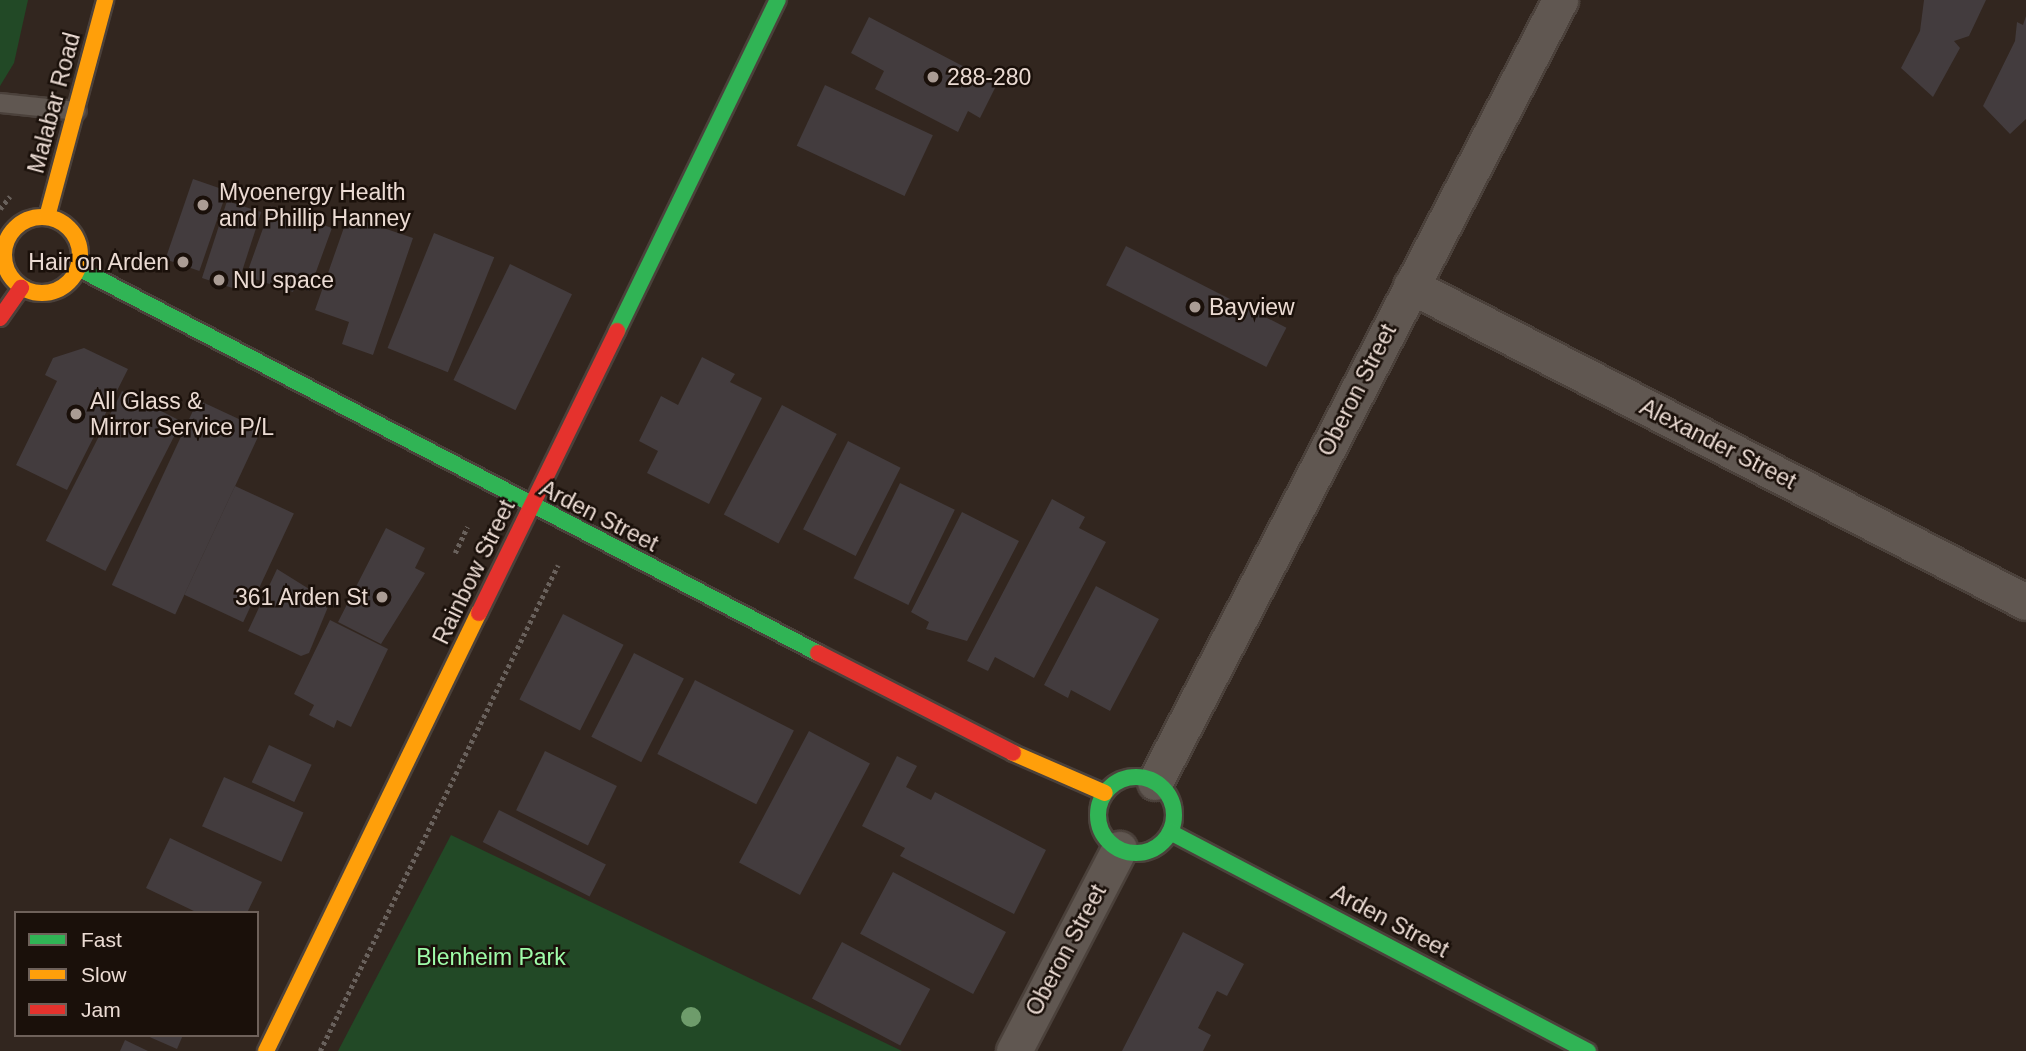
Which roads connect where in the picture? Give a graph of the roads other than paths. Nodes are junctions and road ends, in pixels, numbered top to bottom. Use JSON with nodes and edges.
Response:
{"nodes":[{"id":1,"x":105,"y":0,"type":"edge"},
{"id":2,"x":778,"y":0,"type":"edge"},
{"id":3,"x":1560,"y":0,"type":"edge"},
{"id":4,"x":0,"y":103,"type":"edge"},
{"id":5,"x":77,"y":111,"type":"junction"},
{"id":6,"x":47,"y":216,"type":"junction"},
{"id":7,"x":78,"y":268,"type":"junction"},
{"id":8,"x":1411,"y":286,"type":"junction"},
{"id":9,"x":21,"y":288,"type":"junction"},
{"id":10,"x":0,"y":318,"type":"edge"},
{"id":11,"x":531,"y":507,"type":"junction"},
{"id":12,"x":2026,"y":602,"type":"edge"},
{"id":13,"x":1155,"y":782,"type":"junction"},
{"id":14,"x":1105,"y":793,"type":"junction"},
{"id":15,"x":1170,"y":832,"type":"junction"},
{"id":16,"x":1119,"y":849,"type":"junction"},
{"id":17,"x":266,"y":1051,"type":"edge"},
{"id":18,"x":1014,"y":1051,"type":"edge"},
{"id":19,"x":1588,"y":1051,"type":"edge"}],
"edges":[{"from":1,"to":5,"type":"main road","name":"Malabar Road"},
{"from":2,"to":11,"type":"main road","name":"Rainbow Street"},
{"from":3,"to":8,"type":"street","name":"Oberon Street"},
{"from":4,"to":5,"type":"lane"},
{"from":5,"to":6,"type":"main road","name":"Malabar Road"},
{"from":6,"to":7,"type":"main road"},
{"from":6,"to":9,"type":"main road"},
{"from":7,"to":9,"type":"main road"},
{"from":7,"to":11,"type":"main road","name":"Arden Street"},
{"from":8,"to":12,"type":"street","name":"Alexander Street"},
{"from":8,"to":13,"type":"street","name":"Oberon Street"},
{"from":9,"to":10,"type":"main road"},
{"from":11,"to":14,"type":"main road","name":"Arden Street"},
{"from":11,"to":17,"type":"main road","name":"Rainbow Street"},
{"from":13,"to":14,"type":"main road"},
{"from":13,"to":15,"type":"main road"},
{"from":14,"to":16,"type":"main road"},
{"from":15,"to":16,"type":"main road"},
{"from":15,"to":19,"type":"main road","name":"Arden Street"},
{"from":16,"to":18,"type":"street","name":"Oberon Street"}]}
